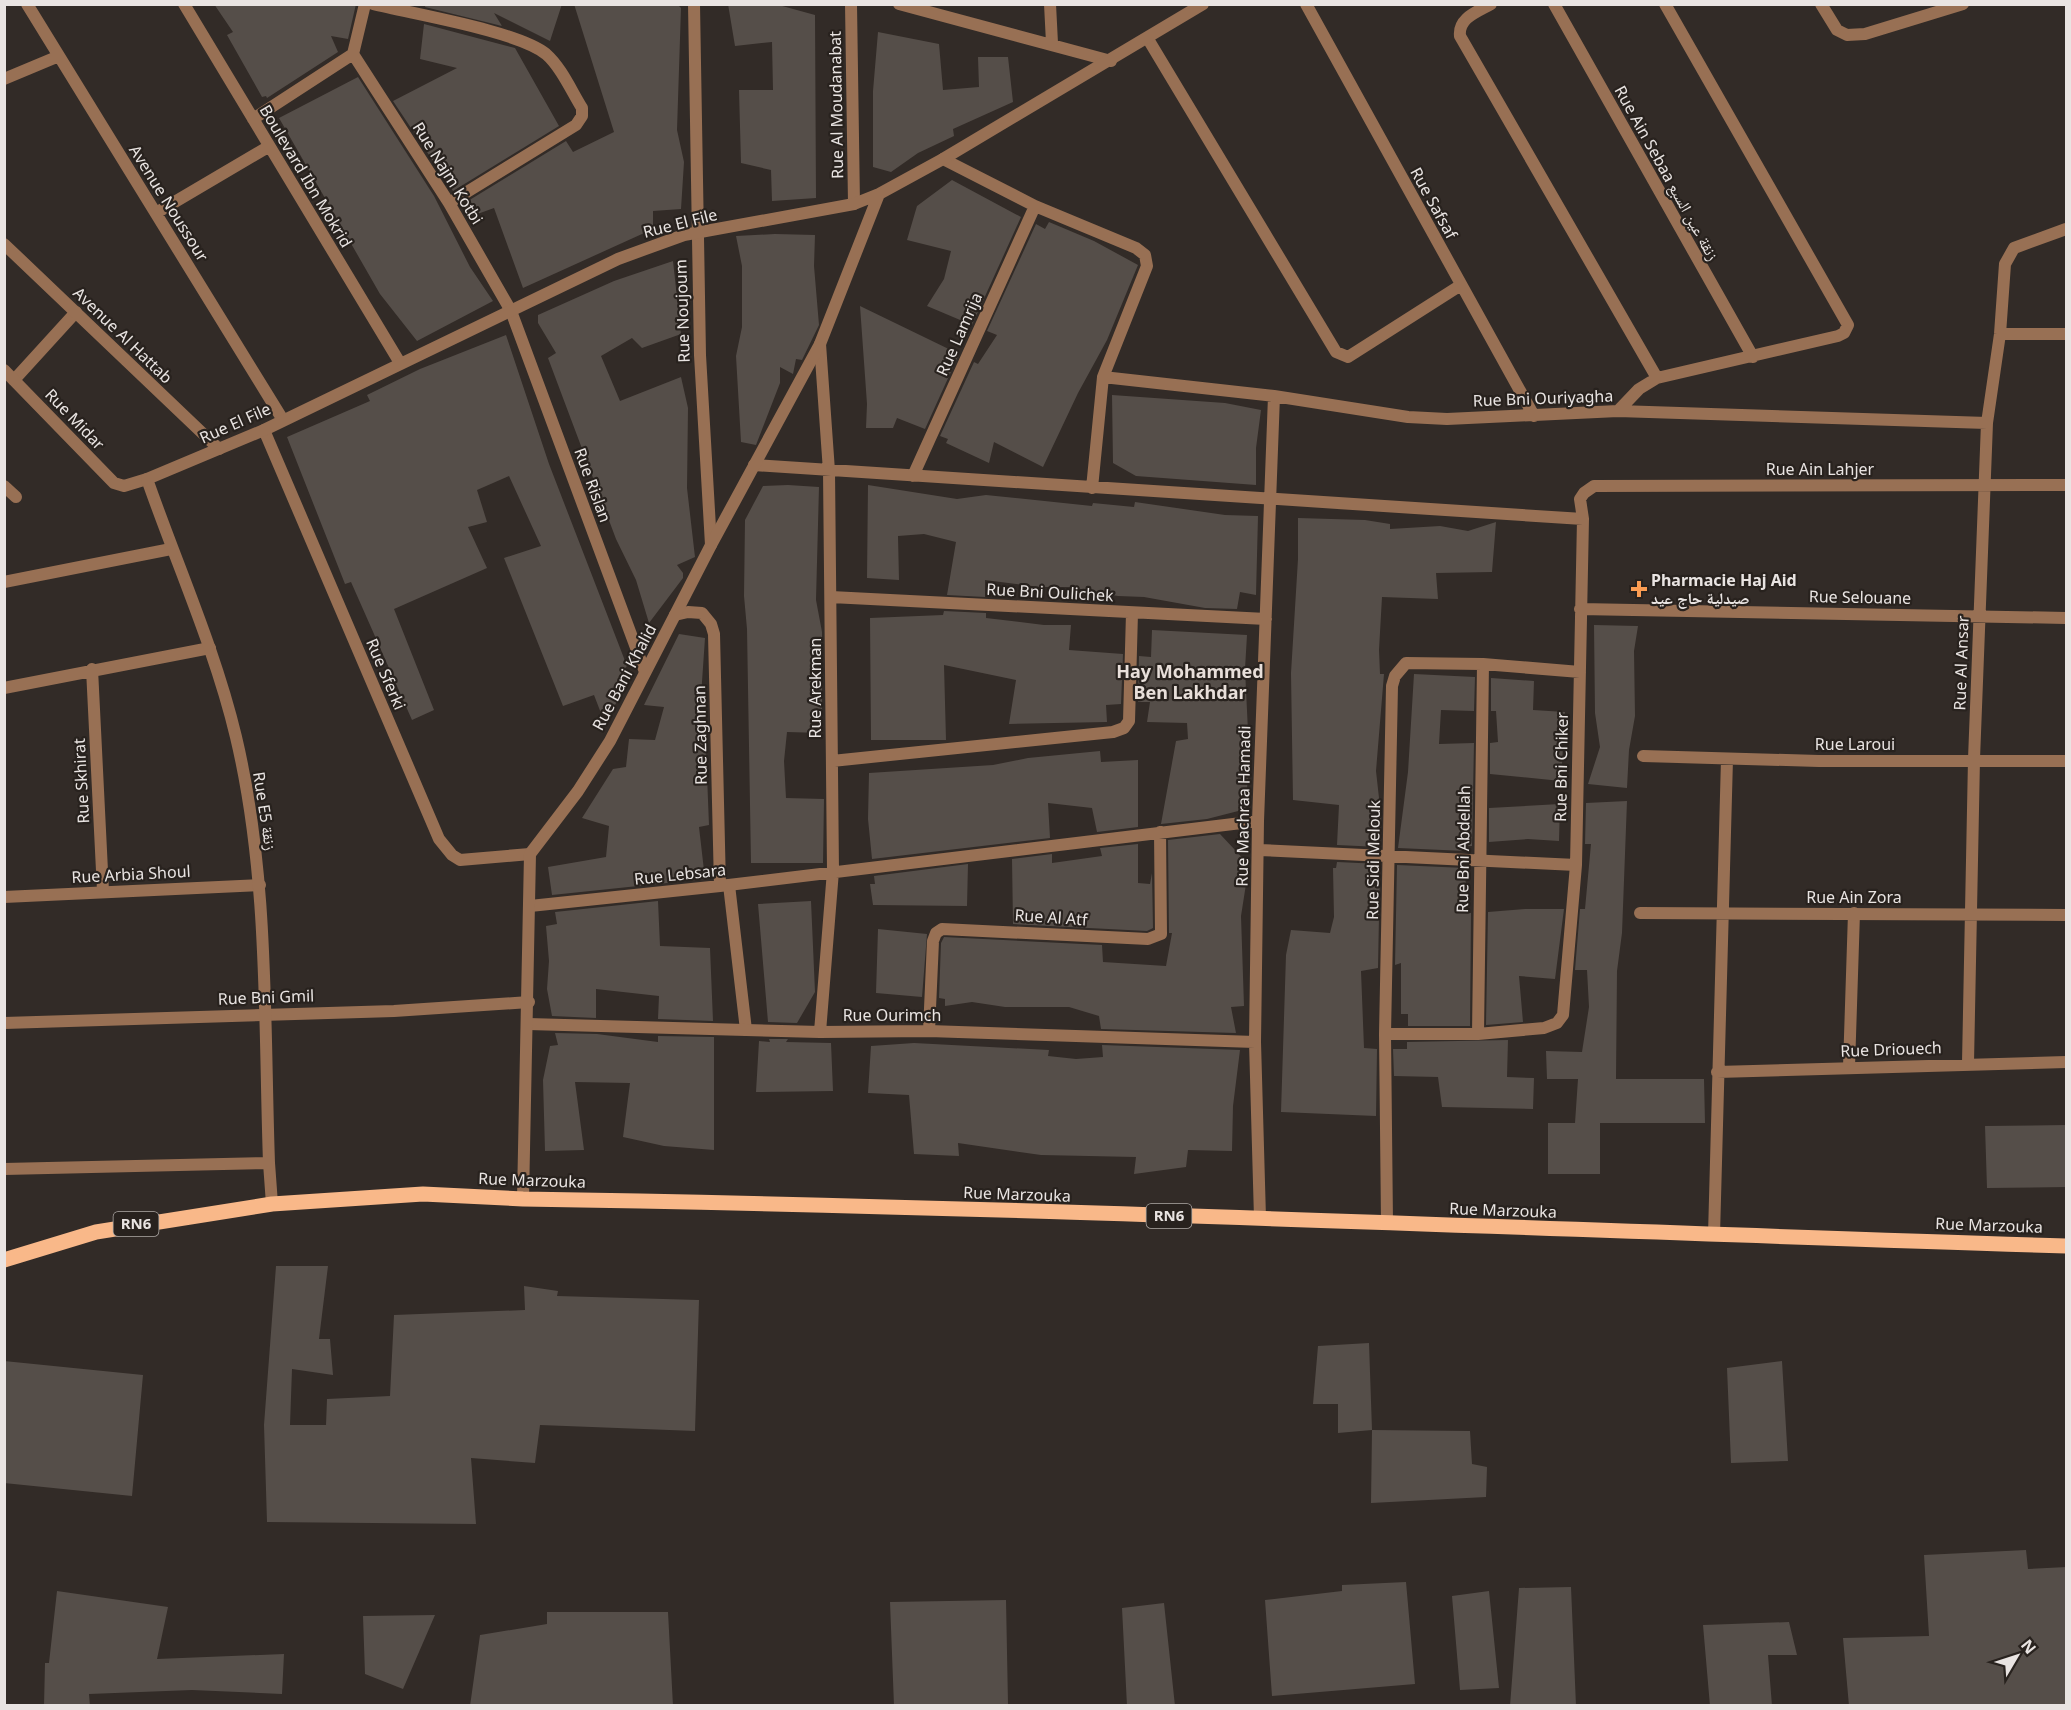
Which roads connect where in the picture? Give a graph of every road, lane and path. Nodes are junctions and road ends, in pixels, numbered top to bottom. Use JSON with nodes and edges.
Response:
{"nodes":[{"id":1,"x":27,"y":4,"type":"edge"},
{"id":2,"x":184,"y":4,"type":"edge"},
{"id":3,"x":365,"y":4,"type":"edge"},
{"id":4,"x":373,"y":4,"type":"edge"},
{"id":5,"x":694,"y":4,"type":"edge"},
{"id":6,"x":851,"y":4,"type":"edge"},
{"id":7,"x":899,"y":4,"type":"edge"},
{"id":8,"x":1050,"y":4,"type":"edge"},
{"id":9,"x":1203,"y":4,"type":"edge"},
{"id":10,"x":1306,"y":4,"type":"edge"},
{"id":11,"x":1491,"y":4,"type":"edge"},
{"id":12,"x":1554,"y":4,"type":"edge"},
{"id":13,"x":1665,"y":4,"type":"edge"},
{"id":14,"x":1821,"y":4,"type":"edge"},
{"id":15,"x":1963,"y":4,"type":"edge"},
{"id":16,"x":1148,"y":39,"type":"junction"},
{"id":17,"x":1052,"y":43,"type":"junction"},
{"id":18,"x":353,"y":54,"type":"junction"},
{"id":19,"x":60,"y":56,"type":"junction"},
{"id":20,"x":1111,"y":61,"type":"junction"},
{"id":21,"x":4,"y":79,"type":"edge"},
{"id":22,"x":253,"y":119,"type":"junction"},
{"id":23,"x":268,"y":147,"type":"junction"},
{"id":24,"x":943,"y":159,"type":"junction"},
{"id":25,"x":879,"y":194,"type":"junction"},
{"id":26,"x":449,"y":203,"type":"junction"},
{"id":27,"x":854,"y":204,"type":"junction"},
{"id":28,"x":1035,"y":206,"type":"junction"},
{"id":29,"x":156,"y":213,"type":"junction"},
{"id":30,"x":2067,"y":229,"type":"edge"},
{"id":31,"x":696,"y":233,"type":"junction"},
{"id":32,"x":4,"y":244,"type":"edge"},
{"id":33,"x":1461,"y":285,"type":"junction"},
{"id":34,"x":511,"y":311,"type":"junction"},
{"id":35,"x":76,"y":312,"type":"junction"},
{"id":36,"x":2000,"y":334,"type":"junction"},
{"id":37,"x":2067,"y":334,"type":"edge"},
{"id":38,"x":820,"y":344,"type":"junction"},
{"id":39,"x":1753,"y":357,"type":"junction"},
{"id":40,"x":400,"y":363,"type":"junction"},
{"id":41,"x":4,"y":370,"type":"edge"},
{"id":42,"x":1103,"y":377,"type":"junction"},
{"id":43,"x":1657,"y":378,"type":"junction"},
{"id":44,"x":14,"y":380,"type":"junction"},
{"id":45,"x":1274,"y":396,"type":"junction"},
{"id":46,"x":1618,"y":411,"type":"junction"},
{"id":47,"x":1534,"y":416,"type":"junction"},
{"id":48,"x":283,"y":420,"type":"junction"},
{"id":49,"x":1988,"y":423,"type":"junction"},
{"id":50,"x":264,"y":430,"type":"junction"},
{"id":51,"x":219,"y":449,"type":"junction"},
{"id":52,"x":754,"y":465,"type":"junction"},
{"id":53,"x":829,"y":471,"type":"junction"},
{"id":54,"x":913,"y":476,"type":"junction"},
{"id":55,"x":147,"y":479,"type":"junction"},
{"id":56,"x":1984,"y":485,"type":"junction"},
{"id":57,"x":2067,"y":485,"type":"edge"},
{"id":58,"x":4,"y":486,"type":"edge"},
{"id":59,"x":124,"y":486,"type":"joint"},
{"id":60,"x":1092,"y":488,"type":"junction"},
{"id":61,"x":16,"y":497,"type":"dead end"},
{"id":62,"x":1580,"y":499,"type":"joint"},
{"id":63,"x":1272,"y":500,"type":"junction"},
{"id":64,"x":1583,"y":519,"type":"junction"},
{"id":65,"x":711,"y":545,"type":"junction"},
{"id":66,"x":171,"y":549,"type":"junction"},
{"id":67,"x":4,"y":582,"type":"edge"},
{"id":68,"x":831,"y":597,"type":"junction"},
{"id":69,"x":1580,"y":609,"type":"junction"},
{"id":70,"x":1132,"y":613,"type":"junction"},
{"id":71,"x":675,"y":615,"type":"junction"},
{"id":72,"x":1979,"y":616,"type":"junction"},
{"id":73,"x":2067,"y":618,"type":"edge"},
{"id":74,"x":1266,"y":619,"type":"junction"},
{"id":75,"x":210,"y":648,"type":"junction"},
{"id":76,"x":1483,"y":664,"type":"junction"},
{"id":77,"x":92,"y":669,"type":"junction"},
{"id":78,"x":645,"y":672,"type":"junction"},
{"id":79,"x":1580,"y":672,"type":"junction"},
{"id":80,"x":4,"y":688,"type":"edge"},
{"id":81,"x":1643,"y":756,"type":"dead end"},
{"id":82,"x":1727,"y":759,"type":"junction"},
{"id":83,"x":1974,"y":759,"type":"junction"},
{"id":84,"x":832,"y":761,"type":"junction"},
{"id":85,"x":2067,"y":761,"type":"edge"},
{"id":86,"x":1258,"y":821,"type":"junction"},
{"id":87,"x":1160,"y":832,"type":"junction"},
{"id":88,"x":1259,"y":850,"type":"junction"},
{"id":89,"x":530,"y":854,"type":"junction"},
{"id":90,"x":1390,"y":855,"type":"junction"},
{"id":91,"x":1479,"y":859,"type":"junction"},
{"id":92,"x":1576,"y":865,"type":"junction"},
{"id":93,"x":833,"y":871,"type":"junction"},
{"id":94,"x":260,"y":885,"type":"junction"},
{"id":95,"x":724,"y":886,"type":"junction"},
{"id":96,"x":103,"y":891,"type":"junction"},
{"id":97,"x":4,"y":897,"type":"edge"},
{"id":98,"x":530,"y":906,"type":"junction"},
{"id":99,"x":1721,"y":912,"type":"junction"},
{"id":100,"x":1640,"y":913,"type":"dead end"},
{"id":101,"x":1854,"y":914,"type":"junction"},
{"id":102,"x":1970,"y":914,"type":"junction"},
{"id":103,"x":2067,"y":915,"type":"edge"},
{"id":104,"x":529,"y":1002,"type":"junction"},
{"id":105,"x":264,"y":1014,"type":"junction"},
{"id":106,"x":4,"y":1023,"type":"edge"},
{"id":107,"x":528,"y":1024,"type":"junction"},
{"id":108,"x":746,"y":1030,"type":"junction"},
{"id":109,"x":929,"y":1031,"type":"junction"},
{"id":110,"x":820,"y":1032,"type":"junction"},
{"id":111,"x":1385,"y":1034,"type":"junction"},
{"id":112,"x":1478,"y":1034,"type":"junction"},
{"id":113,"x":1255,"y":1042,"type":"junction"},
{"id":114,"x":2067,"y":1062,"type":"edge"},
{"id":115,"x":1968,"y":1063,"type":"junction"},
{"id":116,"x":1849,"y":1067,"type":"junction"},
{"id":117,"x":1717,"y":1072,"type":"junction"},
{"id":118,"x":269,"y":1163,"type":"junction"},
{"id":119,"x":4,"y":1169,"type":"edge"},
{"id":120,"x":523,"y":1199,"type":"junction"},
{"id":121,"x":272,"y":1204,"type":"junction"},
{"id":122,"x":1260,"y":1218,"type":"junction"},
{"id":123,"x":1387,"y":1224,"type":"junction"},
{"id":124,"x":1714,"y":1235,"type":"junction"},
{"id":125,"x":2067,"y":1246,"type":"edge"},
{"id":126,"x":4,"y":1260,"type":"edge"}],
"edges":[{"from":1,"to":19,"type":"street","name":"Avenue Noussour"},
{"from":2,"to":22,"type":"street","name":"Boulevard Ibn Mokrid"},
{"from":3,"to":18,"type":"street"},
{"from":4,"to":26,"type":"street"},
{"from":5,"to":31,"type":"street","name":"Rue Noujoum"},
{"from":6,"to":27,"type":"street","name":"Rue Al Moudanabat"},
{"from":7,"to":17,"type":"street"},
{"from":8,"to":17,"type":"street"},
{"from":9,"to":16,"type":"street","name":"Rue El File"},
{"from":10,"to":33,"type":"street","name":"Rue Safsaf"},
{"from":11,"to":43,"type":"street"},
{"from":12,"to":39,"type":"street","name":"Rue Ain Sebaa زنقة عين السبع"},
{"from":13,"to":39,"type":"street"},
{"from":14,"to":15,"type":"street"},
{"from":16,"to":20,"type":"street","name":"Rue El File"},
{"from":16,"to":33,"type":"street"},
{"from":17,"to":20,"type":"street"},
{"from":18,"to":22,"type":"street"},
{"from":18,"to":26,"type":"street","name":"Rue Najm Kotbi"},
{"from":19,"to":21,"type":"street"},
{"from":19,"to":29,"type":"street","name":"Avenue Noussour"},
{"from":20,"to":24,"type":"street","name":"Rue El File"},
{"from":22,"to":23,"type":"street","name":"Boulevard Ibn Mokrid"},
{"from":23,"to":29,"type":"street"},
{"from":23,"to":40,"type":"street","name":"Boulevard Ibn Mokrid"},
{"from":24,"to":25,"type":"street","name":"Rue El File"},
{"from":24,"to":28,"type":"street"},
{"from":25,"to":27,"type":"street","name":"Rue El File"},
{"from":25,"to":38,"type":"street","name":"Rue Bani Khalid"},
{"from":26,"to":34,"type":"street","name":"Rue Najm Kotbi"},
{"from":27,"to":31,"type":"street","name":"Rue El File"},
{"from":28,"to":42,"type":"street"},
{"from":28,"to":54,"type":"street","name":"Rue Lamrija"},
{"from":29,"to":48,"type":"street","name":"Avenue Noussour"},
{"from":30,"to":36,"type":"street","name":"Rue Al Ansar"},
{"from":31,"to":34,"type":"street","name":"Rue El File"},
{"from":31,"to":65,"type":"street","name":"Rue Noujoum"},
{"from":32,"to":35,"type":"street","name":"Avenue Al Hattab"},
{"from":33,"to":47,"type":"street","name":"Rue Safsaf"},
{"from":34,"to":40,"type":"street","name":"Rue El File"},
{"from":34,"to":78,"type":"street","name":"Rue Rislan"},
{"from":35,"to":44,"type":"street"},
{"from":35,"to":51,"type":"street","name":"Avenue Al Hattab"},
{"from":36,"to":37,"type":"street"},
{"from":36,"to":49,"type":"street","name":"Rue Al Ansar"},
{"from":38,"to":52,"type":"street","name":"Rue Bani Khalid"},
{"from":38,"to":53,"type":"street","name":"Rue Arekman"},
{"from":39,"to":43,"type":"street"},
{"from":40,"to":48,"type":"street","name":"Rue El File"},
{"from":41,"to":44,"type":"street","name":"Rue Midar"},
{"from":42,"to":45,"type":"street","name":"Rue Bni Ouriyagha"},
{"from":42,"to":60,"type":"street"},
{"from":43,"to":46,"type":"street"},
{"from":44,"to":59,"type":"street","name":"Rue Midar"},
{"from":45,"to":47,"type":"street","name":"Rue Bni Ouriyagha"},
{"from":45,"to":63,"type":"street","name":"Rue Machraa Hamadi"},
{"from":46,"to":47,"type":"street","name":"Rue Bni Ouriyagha"},
{"from":46,"to":49,"type":"street","name":"Rue Bni Ouriyagha"},
{"from":48,"to":50,"type":"street","name":"Rue El File"},
{"from":49,"to":56,"type":"street","name":"Rue Al Ansar"},
{"from":50,"to":51,"type":"street","name":"Rue El File"},
{"from":50,"to":89,"type":"street","name":"Rue Sferki"},
{"from":51,"to":55,"type":"street","name":"Rue El File"},
{"from":52,"to":53,"type":"street"},
{"from":52,"to":65,"type":"street","name":"Rue Bani Khalid"},
{"from":53,"to":54,"type":"street"},
{"from":53,"to":68,"type":"street","name":"Rue Arekman"},
{"from":54,"to":60,"type":"street"},
{"from":55,"to":59,"type":"street","name":"Rue El File"},
{"from":55,"to":66,"type":"street","name":"Rue E5 زنقة"},
{"from":56,"to":57,"type":"street","name":"Rue Ain Lahjer"},
{"from":56,"to":62,"type":"street","name":"Rue Ain Lahjer"},
{"from":56,"to":72,"type":"street","name":"Rue Al Ansar"},
{"from":58,"to":61,"type":"street"},
{"from":60,"to":63,"type":"street"},
{"from":62,"to":64,"type":"street","name":"Rue Bni Chiker"},
{"from":63,"to":64,"type":"street"},
{"from":63,"to":74,"type":"street","name":"Rue Machraa Hamadi"},
{"from":64,"to":69,"type":"street","name":"Rue Bni Chiker"},
{"from":65,"to":71,"type":"street","name":"Rue Bani Khalid"},
{"from":66,"to":67,"type":"street"},
{"from":66,"to":75,"type":"street","name":"Rue E5 زنقة"},
{"from":68,"to":70,"type":"street","name":"Rue Bni Oulichek"},
{"from":68,"to":84,"type":"street","name":"Rue Arekman"},
{"from":69,"to":72,"type":"street","name":"Rue Selouane"},
{"from":69,"to":79,"type":"street","name":"Rue Bni Chiker"},
{"from":70,"to":74,"type":"street","name":"Rue Bni Oulichek"},
{"from":70,"to":84,"type":"street"},
{"from":71,"to":78,"type":"street","name":"Rue Bani Khalid"},
{"from":71,"to":95,"type":"street","name":"Rue Zaghnan"},
{"from":72,"to":73,"type":"street","name":"Rue Selouane"},
{"from":72,"to":83,"type":"street","name":"Rue Al Ansar"},
{"from":74,"to":86,"type":"street","name":"Rue Machraa Hamadi"},
{"from":75,"to":77,"type":"street"},
{"from":75,"to":94,"type":"street","name":"Rue E5 زنقة"},
{"from":76,"to":79,"type":"street"},
{"from":76,"to":90,"type":"street","name":"Rue Sidi Melouk"},
{"from":76,"to":91,"type":"street","name":"Rue Bni Abdellah"},
{"from":77,"to":80,"type":"street"},
{"from":77,"to":96,"type":"street","name":"Rue Skhirat"},
{"from":78,"to":89,"type":"street","name":"Rue Bani Khalid"},
{"from":79,"to":92,"type":"street","name":"Rue Bni Chiker"},
{"from":81,"to":82,"type":"street","name":"Rue Laroui"},
{"from":82,"to":83,"type":"street","name":"Rue Laroui"},
{"from":82,"to":99,"type":"street"},
{"from":83,"to":85,"type":"street","name":"Rue Laroui"},
{"from":83,"to":102,"type":"street","name":"Rue Al Ansar"},
{"from":84,"to":93,"type":"street","name":"Rue Arekman"},
{"from":86,"to":87,"type":"street","name":"Rue Lebsara"},
{"from":86,"to":88,"type":"street","name":"Rue Machraa Hamadi"},
{"from":87,"to":93,"type":"street","name":"Rue Lebsara"},
{"from":87,"to":109,"type":"street","name":"Rue Al Atf"},
{"from":88,"to":90,"type":"street"},
{"from":88,"to":113,"type":"street","name":"Rue Machraa Hamadi"},
{"from":89,"to":98,"type":"street"},
{"from":90,"to":91,"type":"street"},
{"from":90,"to":111,"type":"street","name":"Rue Sidi Melouk"},
{"from":91,"to":92,"type":"street"},
{"from":91,"to":112,"type":"street","name":"Rue Bni Abdellah"},
{"from":92,"to":112,"type":"street","name":"Rue Bni Chiker"},
{"from":93,"to":95,"type":"street","name":"Rue Lebsara"},
{"from":93,"to":110,"type":"street","name":"Rue Arekman"},
{"from":94,"to":96,"type":"street","name":"Rue Arbia Shoul"},
{"from":94,"to":105,"type":"street","name":"Rue E5 زنقة"},
{"from":95,"to":98,"type":"street","name":"Rue Lebsara"},
{"from":95,"to":108,"type":"street"},
{"from":96,"to":97,"type":"street","name":"Rue Arbia Shoul"},
{"from":98,"to":104,"type":"street"},
{"from":99,"to":100,"type":"street","name":"Rue Ain Zora"},
{"from":99,"to":101,"type":"street","name":"Rue Ain Zora"},
{"from":99,"to":117,"type":"street"},
{"from":101,"to":102,"type":"street","name":"Rue Ain Zora"},
{"from":101,"to":116,"type":"street"},
{"from":102,"to":103,"type":"street","name":"Rue Ain Zora"},
{"from":102,"to":115,"type":"street","name":"Rue Al Ansar"},
{"from":104,"to":105,"type":"street","name":"Rue Bni Gmil"},
{"from":104,"to":107,"type":"street"},
{"from":105,"to":106,"type":"street","name":"Rue Bni Gmil"},
{"from":105,"to":118,"type":"street","name":"Rue E5 زنقة"},
{"from":107,"to":108,"type":"street","name":"Rue Ourimch"},
{"from":107,"to":120,"type":"street"},
{"from":108,"to":110,"type":"street","name":"Rue Ourimch"},
{"from":109,"to":110,"type":"street","name":"Rue Ourimch"},
{"from":109,"to":113,"type":"street","name":"Rue Ourimch"},
{"from":111,"to":112,"type":"street"},
{"from":111,"to":123,"type":"street","name":"Rue Sidi Melouk"},
{"from":113,"to":122,"type":"street","name":"Rue Machraa Hamadi"},
{"from":114,"to":115,"type":"street","name":"Rue Driouech"},
{"from":115,"to":116,"type":"street","name":"Rue Driouech"},
{"from":116,"to":117,"type":"street","name":"Rue Driouech"},
{"from":117,"to":124,"type":"street"},
{"from":118,"to":119,"type":"street"},
{"from":118,"to":121,"type":"street"},
{"from":120,"to":121,"type":"main road","name":"Rue Marzouka","number":"RN6"},
{"from":120,"to":122,"type":"main road","name":"Rue Marzouka","number":"RN6"},
{"from":121,"to":126,"type":"main road","number":"RN6"},
{"from":122,"to":123,"type":"main road","name":"Rue Marzouka","number":"RN6"},
{"from":123,"to":124,"type":"main road","name":"Rue Marzouka","number":"RN6"},
{"from":124,"to":125,"type":"main road","name":"Rue Marzouka","number":"RN6"}]}
